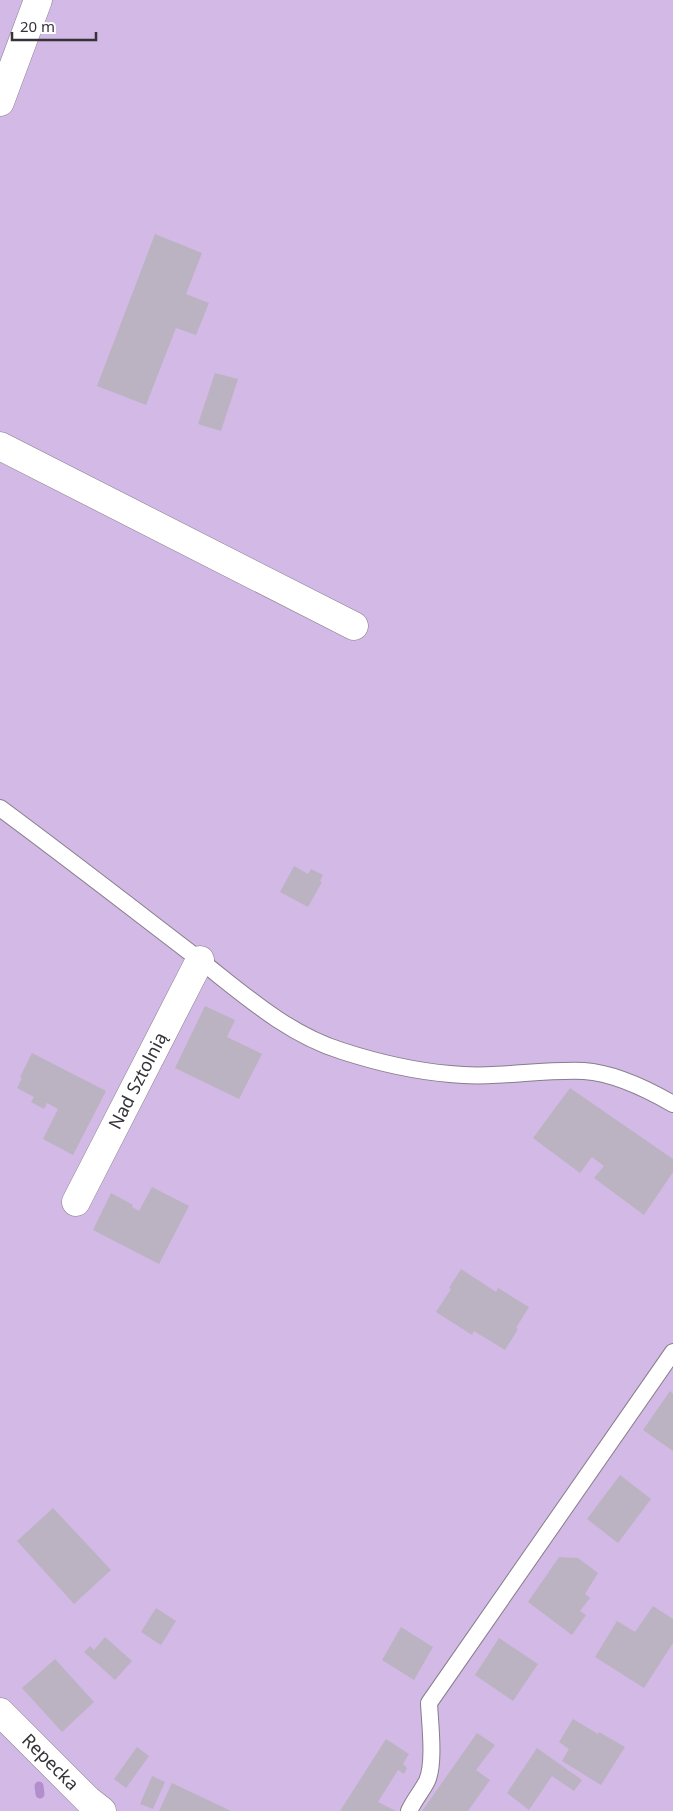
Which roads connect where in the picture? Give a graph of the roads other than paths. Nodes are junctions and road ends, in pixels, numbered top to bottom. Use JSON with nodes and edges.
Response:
{"nodes":[{"id":1,"x":38,"y":0,"type":"edge"},
{"id":2,"x":0,"y":102,"type":"edge"},
{"id":3,"x":0,"y":446,"type":"edge"},
{"id":4,"x":354,"y":626,"type":"dead end"},
{"id":5,"x":0,"y":808,"type":"edge"},
{"id":6,"x":200,"y":960,"type":"junction"},
{"id":7,"x":673,"y":1104,"type":"edge"},
{"id":8,"x":76,"y":1202,"type":"dead end"},
{"id":9,"x":673,"y":1352,"type":"edge"},
{"id":10,"x":0,"y":1712,"type":"edge"},
{"id":11,"x":102,"y":1811,"type":"edge"},
{"id":12,"x":408,"y":1811,"type":"edge"}],
"edges":[{"from":1,"to":2,"type":"street"},
{"from":3,"to":4,"type":"street"},
{"from":5,"to":6,"type":"lane"},
{"from":6,"to":7,"type":"lane"},
{"from":6,"to":8,"type":"street","name":"Nad Sztolnią"},
{"from":9,"to":12,"type":"lane"},
{"from":10,"to":11,"type":"street","name":"Repecka"}]}
